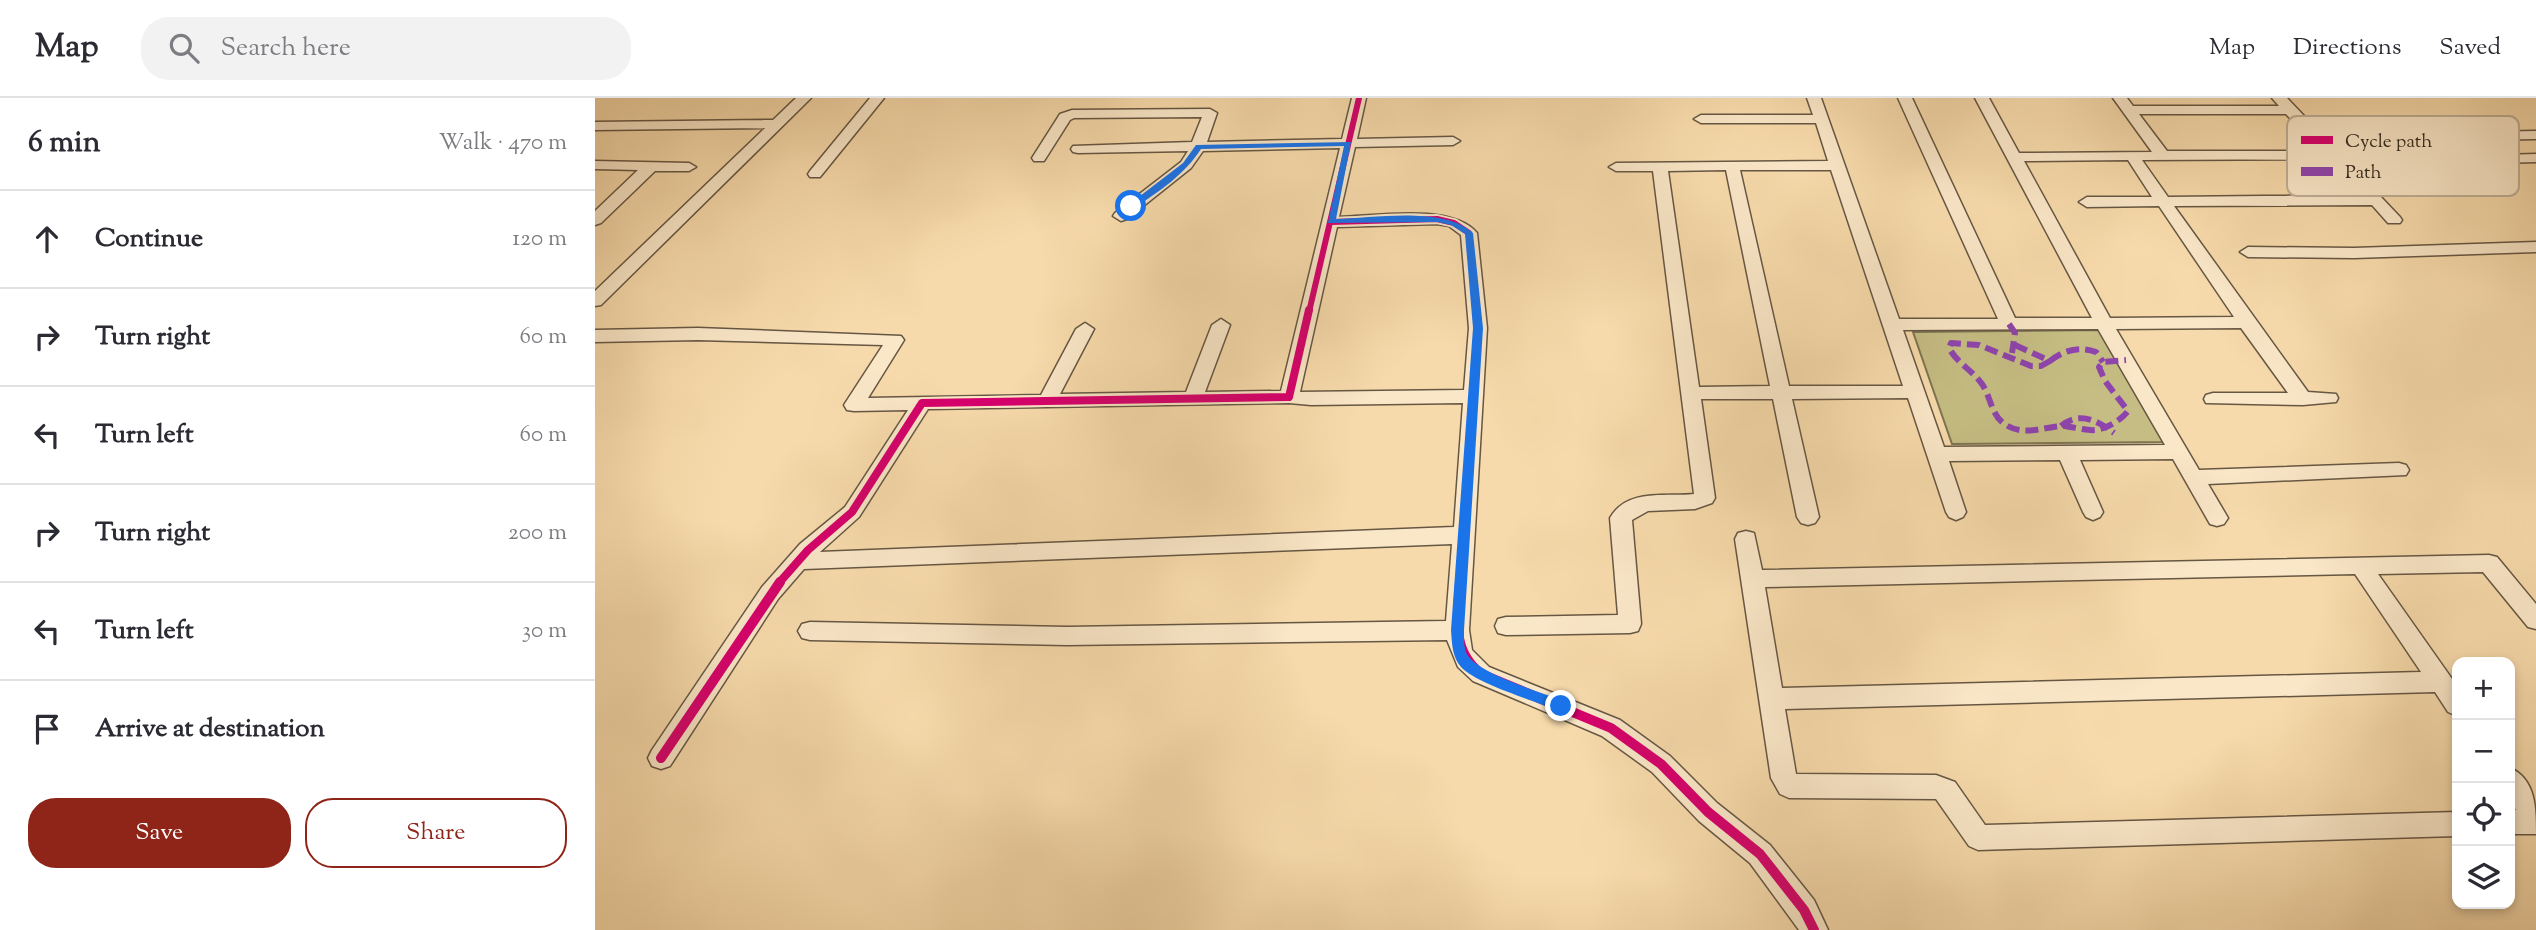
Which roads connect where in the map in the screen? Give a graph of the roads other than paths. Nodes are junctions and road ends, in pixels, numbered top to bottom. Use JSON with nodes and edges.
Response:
{"nodes":[{"id":1,"x":804,"y":98,"type":"edge"},
{"id":2,"x":877,"y":98,"type":"edge"},
{"id":3,"x":1359,"y":98,"type":"edge"},
{"id":4,"x":1814,"y":98,"type":"edge"},
{"id":5,"x":1905,"y":98,"type":"edge"},
{"id":6,"x":1982,"y":98,"type":"edge"},
{"id":7,"x":2279,"y":98,"type":"edge"},
{"id":8,"x":2124,"y":104,"type":"edge"},
{"id":9,"x":2290,"y":110,"type":"junction"},
{"id":10,"x":2296,"y":116,"type":"edge"},
{"id":11,"x":1701,"y":119,"type":"dead end"},
{"id":12,"x":1821,"y":119,"type":"junction"},
{"id":13,"x":777,"y":124,"type":"junction"},
{"id":14,"x":595,"y":126,"type":"edge"},
{"id":15,"x":1453,"y":141,"type":"dead end"},
{"id":16,"x":1349,"y":144,"type":"junction"},
{"id":17,"x":1199,"y":147,"type":"junction"},
{"id":18,"x":1078,"y":149,"type":"dead end"},
{"id":19,"x":2287,"y":155,"type":"edge"},
{"id":20,"x":2132,"y":156,"type":"junction"},
{"id":21,"x":2163,"y":156,"type":"junction"},
{"id":22,"x":2014,"y":157,"type":"junction"},
{"id":23,"x":1039,"y":158,"type":"dead end"},
{"id":24,"x":595,"y":165,"type":"edge"},
{"id":25,"x":1838,"y":165,"type":"junction"},
{"id":26,"x":651,"y":166,"type":"junction"},
{"id":27,"x":1660,"y":166,"type":"junction"},
{"id":28,"x":1732,"y":166,"type":"junction"},
{"id":29,"x":689,"y":167,"type":"dead end"},
{"id":30,"x":1616,"y":167,"type":"dead end"},
{"id":31,"x":815,"y":174,"type":"dead end"},
{"id":32,"x":2372,"y":196,"type":"edge"},
{"id":33,"x":2376,"y":200,"type":"junction"},
{"id":34,"x":2087,"y":202,"type":"dead end"},
{"id":35,"x":2164,"y":202,"type":"junction"},
{"id":36,"x":1121,"y":216,"type":"dead end"},
{"id":37,"x":595,"y":220,"type":"edge"},
{"id":38,"x":2393,"y":220,"type":"dead end"},
{"id":39,"x":1331,"y":222,"type":"junction"},
{"id":40,"x":2536,"y":247,"type":"edge"},
{"id":41,"x":2248,"y":252,"type":"dead end"},
{"id":42,"x":595,"y":301,"type":"edge"},
{"id":43,"x":2246,"y":322,"type":"junction"},
{"id":44,"x":2105,"y":323,"type":"junction"},
{"id":45,"x":2009,"y":324,"type":"junction"},
{"id":46,"x":1221,"y":325,"type":"dead end"},
{"id":47,"x":1892,"y":325,"type":"junction"},
{"id":48,"x":1085,"y":329,"type":"dead end"},
{"id":49,"x":595,"y":336,"type":"edge"},
{"id":50,"x":1782,"y":392,"type":"junction"},
{"id":51,"x":1916,"y":392,"type":"junction"},
{"id":52,"x":1692,"y":393,"type":"junction"},
{"id":53,"x":1473,"y":396,"type":"junction"},
{"id":54,"x":1289,"y":397,"type":"junction"},
{"id":55,"x":2329,"y":398,"type":"dead end"},
{"id":56,"x":1193,"y":399,"type":"junction"},
{"id":57,"x":2213,"y":399,"type":"dead end"},
{"id":58,"x":2302,"y":399,"type":"junction"},
{"id":59,"x":1047,"y":401,"type":"junction"},
{"id":60,"x":922,"y":403,"type":"junction"},
{"id":61,"x":2180,"y":452,"type":"junction"},
{"id":62,"x":1938,"y":454,"type":"junction"},
{"id":63,"x":2067,"y":454,"type":"junction"},
{"id":64,"x":2399,"y":470,"type":"dead end"},
{"id":65,"x":2194,"y":477,"type":"junction"},
{"id":66,"x":1956,"y":512,"type":"dead end"},
{"id":67,"x":2093,"y":512,"type":"dead end"},
{"id":68,"x":1808,"y":517,"type":"dead end"},
{"id":69,"x":2217,"y":518,"type":"dead end"},
{"id":70,"x":1464,"y":536,"type":"junction"},
{"id":71,"x":1746,"y":539,"type":"dead end"},
{"id":72,"x":799,"y":561,"type":"junction"},
{"id":73,"x":2360,"y":565,"type":"junction"},
{"id":74,"x":1752,"y":579,"type":"junction"},
{"id":75,"x":2536,"y":620,"type":"edge"},
{"id":76,"x":1506,"y":626,"type":"dead end"},
{"id":77,"x":1457,"y":630,"type":"junction"},
{"id":78,"x":810,"y":631,"type":"dead end"},
{"id":79,"x":2441,"y":682,"type":"junction"},
{"id":80,"x":2452,"y":698,"type":"edge"},
{"id":81,"x":1772,"y":699,"type":"junction"},
{"id":82,"x":661,"y":758,"type":"dead end"},
{"id":83,"x":2512,"y":783,"type":"edge"},
{"id":84,"x":2536,"y":819,"type":"edge"},
{"id":85,"x":2515,"y":821,"type":"edge"},
{"id":86,"x":2452,"y":824,"type":"edge"},
{"id":87,"x":1814,"y":930,"type":"edge"}],
"edges":[{"from":1,"to":13,"type":"street"},
{"from":2,"to":31,"type":"street"},
{"from":3,"to":16,"type":"street"},
{"from":4,"to":12,"type":"street"},
{"from":5,"to":45,"type":"street"},
{"from":6,"to":22,"type":"street"},
{"from":7,"to":9,"type":"street"},
{"from":8,"to":9,"type":"street"},
{"from":8,"to":21,"type":"street"},
{"from":9,"to":10,"type":"street"},
{"from":11,"to":12,"type":"street"},
{"from":12,"to":25,"type":"street"},
{"from":13,"to":14,"type":"street"},
{"from":13,"to":42,"type":"street"},
{"from":15,"to":16,"type":"street"},
{"from":16,"to":17,"type":"street"},
{"from":16,"to":39,"type":"street"},
{"from":17,"to":18,"type":"street"},
{"from":17,"to":23,"type":"street"},
{"from":17,"to":36,"type":"street"},
{"from":19,"to":21,"type":"street"},
{"from":20,"to":21,"type":"street"},
{"from":20,"to":22,"type":"street"},
{"from":20,"to":35,"type":"street"},
{"from":22,"to":44,"type":"street"},
{"from":24,"to":26,"type":"street"},
{"from":25,"to":28,"type":"street"},
{"from":25,"to":47,"type":"street"},
{"from":26,"to":29,"type":"street"},
{"from":26,"to":37,"type":"street"},
{"from":27,"to":28,"type":"street"},
{"from":27,"to":30,"type":"street"},
{"from":27,"to":52,"type":"street"},
{"from":28,"to":50,"type":"street"},
{"from":32,"to":33,"type":"street"},
{"from":33,"to":35,"type":"street"},
{"from":33,"to":38,"type":"street"},
{"from":34,"to":35,"type":"street"},
{"from":35,"to":43,"type":"street"},
{"from":39,"to":53,"type":"street"},
{"from":39,"to":54,"type":"street"},
{"from":40,"to":41,"type":"street"},
{"from":43,"to":44,"type":"street"},
{"from":43,"to":58,"type":"street"},
{"from":44,"to":45,"type":"street"},
{"from":44,"to":61,"type":"street"},
{"from":45,"to":47,"type":"street"},
{"from":46,"to":56,"type":"street"},
{"from":47,"to":51,"type":"street"},
{"from":48,"to":59,"type":"street"},
{"from":49,"to":60,"type":"street"},
{"from":50,"to":51,"type":"street"},
{"from":50,"to":52,"type":"street"},
{"from":50,"to":68,"type":"street"},
{"from":51,"to":62,"type":"street"},
{"from":52,"to":76,"type":"street"},
{"from":53,"to":54,"type":"street"},
{"from":53,"to":70,"type":"street"},
{"from":54,"to":56,"type":"street"},
{"from":55,"to":58,"type":"street"},
{"from":56,"to":59,"type":"street"},
{"from":57,"to":58,"type":"street"},
{"from":59,"to":60,"type":"street"},
{"from":60,"to":72,"type":"street"},
{"from":61,"to":63,"type":"street"},
{"from":61,"to":65,"type":"street"},
{"from":62,"to":63,"type":"street"},
{"from":62,"to":66,"type":"street"},
{"from":63,"to":67,"type":"street"},
{"from":64,"to":65,"type":"street"},
{"from":65,"to":69,"type":"street"},
{"from":70,"to":72,"type":"street"},
{"from":70,"to":77,"type":"street"},
{"from":71,"to":74,"type":"street"},
{"from":72,"to":82,"type":"street"},
{"from":73,"to":74,"type":"street"},
{"from":73,"to":75,"type":"street"},
{"from":73,"to":79,"type":"street"},
{"from":74,"to":81,"type":"street"},
{"from":77,"to":78,"type":"street"},
{"from":77,"to":87,"type":"street"},
{"from":79,"to":80,"type":"street"},
{"from":79,"to":81,"type":"street"},
{"from":81,"to":86,"type":"street"},
{"from":83,"to":84,"type":"street"},
{"from":84,"to":85,"type":"street"}]}
